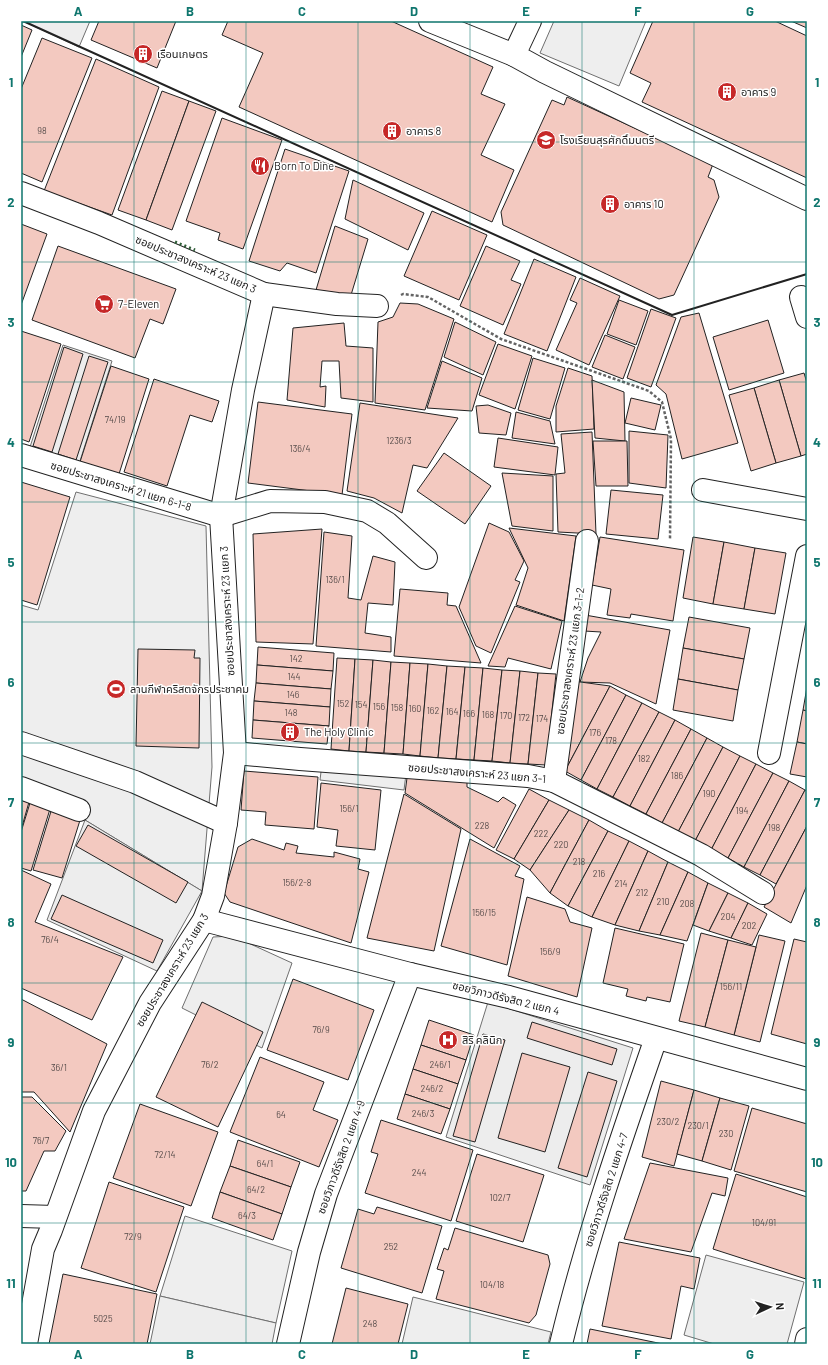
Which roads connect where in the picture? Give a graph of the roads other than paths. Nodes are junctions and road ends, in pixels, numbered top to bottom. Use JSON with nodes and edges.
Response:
{"nodes":[{"id":1,"x":430,"y":21,"type":"edge"},
{"id":2,"x":530,"y":21,"type":"edge"},
{"id":3,"x":514,"y":55,"type":"junction"},
{"id":4,"x":21,"y":193,"type":"edge"},
{"id":5,"x":807,"y":199,"type":"edge"},
{"id":6,"x":264,"y":294,"type":"junction"},
{"id":7,"x":377,"y":306,"type":"road end"},
{"id":8,"x":21,"y":456,"type":"edge"},
{"id":9,"x":703,"y":490,"type":"dead end"},
{"id":10,"x":807,"y":509,"type":"edge"},
{"id":11,"x":221,"y":516,"type":"junction"},
{"id":12,"x":587,"y":541,"type":"dead end"},
{"id":13,"x":807,"y":556,"type":"edge"},
{"id":14,"x":426,"y":558,"type":"dead end"},
{"id":15,"x":21,"y":743,"type":"edge"},
{"id":16,"x":235,"y":753,"type":"junction"},
{"id":17,"x":769,"y":754,"type":"dead end"},
{"id":18,"x":554,"y":781,"type":"junction"},
{"id":19,"x":21,"y":788,"type":"edge"},
{"id":20,"x":79,"y":810,"type":"dead end"},
{"id":21,"x":226,"y":823,"type":"junction"},
{"id":22,"x":763,"y":893,"type":"dead end"},
{"id":23,"x":204,"y":920,"type":"junction"},
{"id":24,"x":410,"y":974,"type":"junction"},
{"id":25,"x":656,"y":1038,"type":"junction"},
{"id":26,"x":807,"y":1079,"type":"edge"},
{"id":27,"x":21,"y":1216,"type":"edge"},
{"id":28,"x":55,"y":1217,"type":"junction"},
{"id":29,"x":807,"y":1339,"type":"edge"},
{"id":30,"x":26,"y":1344,"type":"edge"},
{"id":31,"x":288,"y":1344,"type":"edge"},
{"id":32,"x":561,"y":1344,"type":"edge"},
{"id":33,"x":806,"y":1344,"type":"edge"}],
"edges":[{"from":1,"to":3,"type":"street"},
{"from":2,"to":3,"type":"street"},
{"from":3,"to":5,"type":"street"},
{"from":4,"to":6,"type":"street","name":"ซอยประชาสงเคราะห์ 23 แยก 3"},
{"from":6,"to":7,"type":"street"},
{"from":6,"to":11,"type":"street","name":"ซอยประชาสงเคราะห์ 23 แยก 3"},
{"from":8,"to":11,"type":"street","name":"ซอยประชาสงเคราะห์ 21 แยก 6-1-8"},
{"from":9,"to":10,"type":"street"},
{"from":11,"to":14,"type":"street"},
{"from":11,"to":16,"type":"street","name":"ซอยประชาสงเคราะห์ 23 แยก 3"},
{"from":12,"to":18,"type":"street","name":"ซอยประชาสงเคราะห์ 23 แยก 3-1-2"},
{"from":13,"to":17,"type":"street"},
{"from":15,"to":21,"type":"street"},
{"from":16,"to":18,"type":"street","name":"ซอยประชาสงเคราะห์ 23 แยก 3-1"},
{"from":16,"to":21,"type":"street","name":"ซอยประชาสงเคราะห์ 23 แยก 3"},
{"from":18,"to":22,"type":"street","name":"ซอยประชาสงเคราะห์ 23 แยก 3-1"},
{"from":19,"to":20,"type":"street"},
{"from":21,"to":23,"type":"street","name":"ซอยประชาสงเคราะห์ 23 แยก 3"},
{"from":23,"to":24,"type":"street","name":"ซอยวิภาวดีรังสิต 2 แยก 4"},
{"from":23,"to":28,"type":"street","name":"ซอยประชาสงเคราะห์ 23 แยก 3"},
{"from":24,"to":25,"type":"street","name":"ซอยวิภาวดีรังสิต 2 แยก 4"},
{"from":24,"to":31,"type":"street","name":"ซอยวิภาวดีรังสิต 2 แยก 4-9"},
{"from":25,"to":26,"type":"street","name":"ซอยวิภาวดีรังสิต 2 แยก 4"},
{"from":25,"to":32,"type":"street","name":"ซอยวิภาวดีรังสิต 2 แยก 4-7"},
{"from":27,"to":28,"type":"street"},
{"from":28,"to":30,"type":"street","name":"ซอยประชาสงเคราะห์ 23 แยก 3"},
{"from":29,"to":33,"type":"street"}]}
